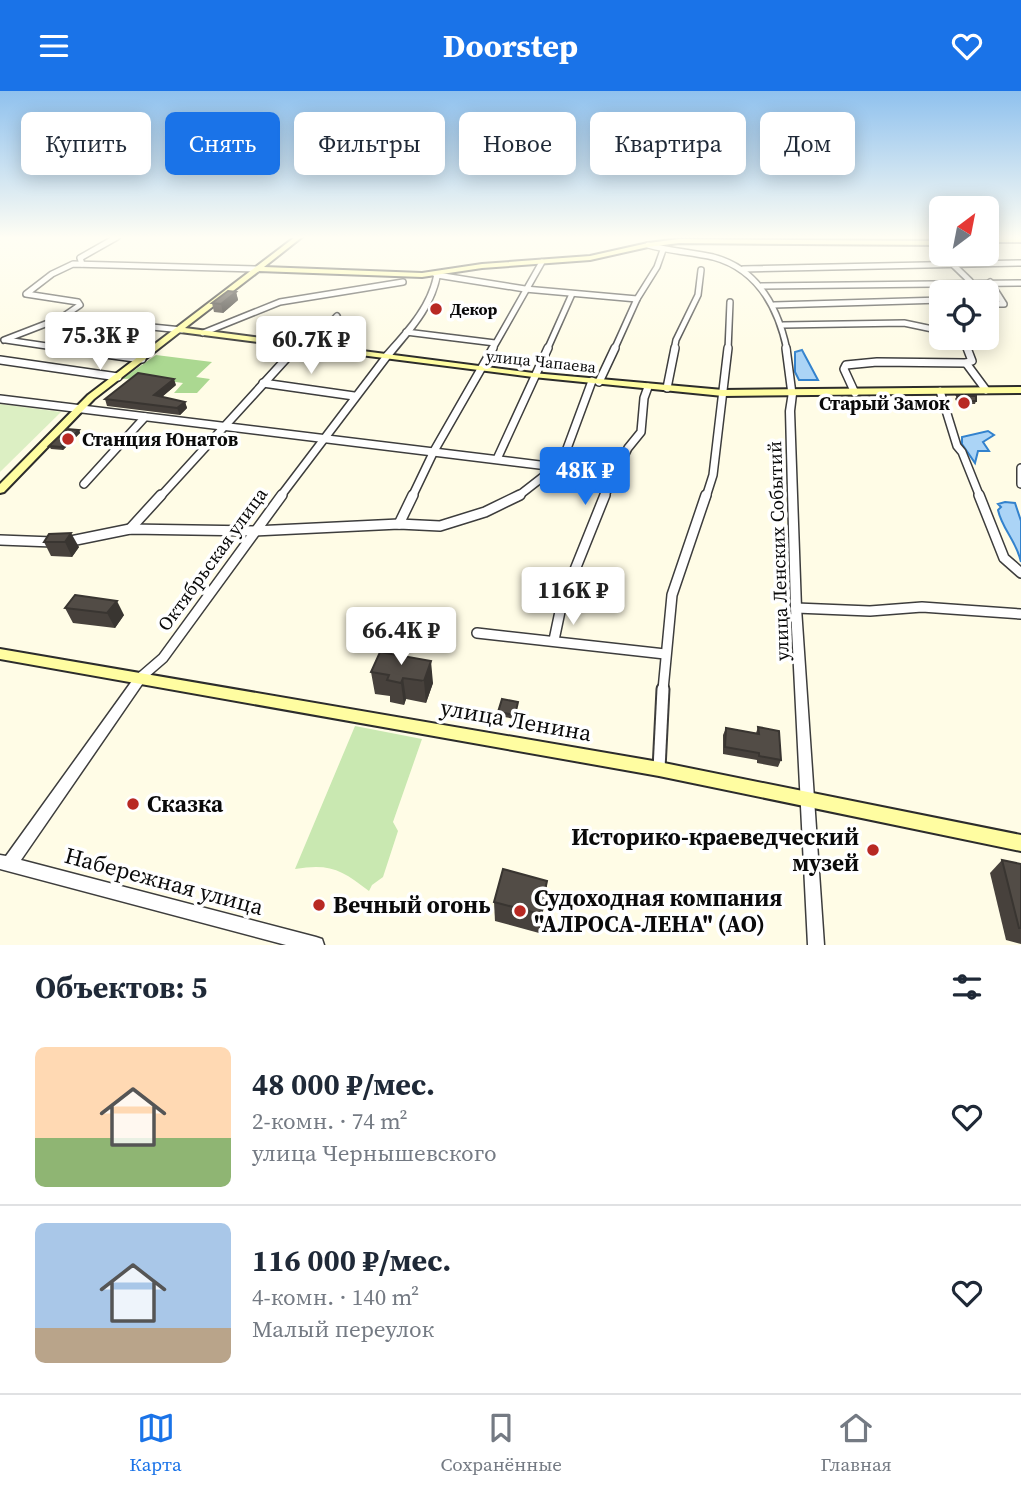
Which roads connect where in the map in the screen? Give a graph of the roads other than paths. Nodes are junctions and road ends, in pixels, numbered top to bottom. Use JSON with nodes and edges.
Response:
{"nodes":[{"id":1,"x":48,"y":277,"type":"edge"},
{"id":2,"x":248,"y":277,"type":"edge"},
{"id":3,"x":436,"y":277,"type":"edge"},
{"id":4,"x":448,"y":277,"type":"edge"},
{"id":5,"x":533,"y":277,"type":"edge"},
{"id":6,"x":651,"y":277,"type":"edge"},
{"id":7,"x":700,"y":277,"type":"edge"},
{"id":8,"x":751,"y":277,"type":"edge"},
{"id":9,"x":403,"y":282,"type":"dead end"},
{"id":10,"x":929,"y":282,"type":"edge"},
{"id":11,"x":999,"y":282,"type":"edge"},
{"id":12,"x":1021,"y":283,"type":"edge"},
{"id":13,"x":761,"y":286,"type":"junction"},
{"id":14,"x":525,"y":289,"type":"junction"},
{"id":15,"x":572,"y":294,"type":"junction"},
{"id":16,"x":637,"y":299,"type":"junction"},
{"id":17,"x":929,"y":300,"type":"edge"},
{"id":18,"x":730,"y":302,"type":"dead end"},
{"id":19,"x":774,"y":305,"type":"junction"},
{"id":20,"x":337,"y":316,"type":"dead end"},
{"id":21,"x":61,"y":318,"type":"junction"},
{"id":22,"x":783,"y":325,"type":"junction"},
{"id":23,"x":929,"y":329,"type":"edge"},
{"id":24,"x":182,"y":330,"type":"junction"},
{"id":25,"x":204,"y":333,"type":"junction"},
{"id":26,"x":406,"y":333,"type":"junction"},
{"id":27,"x":2,"y":340,"type":"edge"},
{"id":28,"x":495,"y":343,"type":"junction"},
{"id":29,"x":304,"y":346,"type":"junction"},
{"id":30,"x":968,"y":350,"type":"edge"},
{"id":31,"x":387,"y":356,"type":"junction"},
{"id":32,"x":142,"y":359,"type":"junction"},
{"id":33,"x":0,"y":360,"type":"edge"},
{"id":34,"x":966,"y":363,"type":"junction"},
{"id":35,"x":481,"y":369,"type":"junction"},
{"id":36,"x":533,"y":375,"type":"junction"},
{"id":37,"x":118,"y":377,"type":"junction"},
{"id":38,"x":596,"y":382,"type":"junction"},
{"id":39,"x":263,"y":383,"type":"junction"},
{"id":40,"x":648,"y":387,"type":"junction"},
{"id":41,"x":667,"y":389,"type":"junction"},
{"id":42,"x":986,"y":390,"type":"junction"},
{"id":43,"x":1021,"y":390,"type":"edge"},
{"id":44,"x":940,"y":391,"type":"junction"},
{"id":45,"x":723,"y":393,"type":"junction"},
{"id":46,"x":855,"y":393,"type":"junction"},
{"id":47,"x":792,"y":394,"type":"junction"},
{"id":48,"x":354,"y":396,"type":"junction"},
{"id":49,"x":0,"y":399,"type":"edge"},
{"id":50,"x":79,"y":410,"type":"junction"},
{"id":51,"x":145,"y":417,"type":"junction"},
{"id":52,"x":222,"y":426,"type":"junction"},
{"id":53,"x":324,"y":439,"type":"junction"},
{"id":54,"x":435,"y":451,"type":"junction"},
{"id":55,"x":497,"y":459,"type":"junction"},
{"id":56,"x":556,"y":467,"type":"junction"},
{"id":57,"x":1021,"y":468,"type":"edge"},
{"id":58,"x":84,"y":484,"type":"dead end"},
{"id":59,"x":1021,"y":484,"type":"edge"},
{"id":60,"x":0,"y":490,"type":"edge"},
{"id":61,"x":399,"y":524,"type":"junction"},
{"id":62,"x":130,"y":529,"type":"junction"},
{"id":63,"x":254,"y":531,"type":"junction"},
{"id":64,"x":0,"y":540,"type":"edge"},
{"id":65,"x":1021,"y":573,"type":"edge"},
{"id":66,"x":796,"y":608,"type":"junction"},
{"id":67,"x":1021,"y":614,"type":"edge"},
{"id":68,"x":477,"y":633,"type":"dead end"},
{"id":69,"x":554,"y":640,"type":"junction"},
{"id":70,"x":0,"y":654,"type":"edge"},
{"id":71,"x":665,"y":654,"type":"junction"},
{"id":72,"x":141,"y":677,"type":"junction"},
{"id":73,"x":659,"y":769,"type":"junction"},
{"id":74,"x":808,"y":799,"type":"junction"},
{"id":75,"x":1021,"y":843,"type":"edge"},
{"id":76,"x":5,"y":863,"type":"edge"},
{"id":77,"x":316,"y":945,"type":"edge"},
{"id":78,"x":816,"y":945,"type":"edge"}],
"edges":[{"from":1,"to":21,"type":"street"},
{"from":2,"to":24,"type":"main road"},
{"from":3,"to":26,"type":"street","name":"Октябрьская улица"},
{"from":4,"to":14,"type":"street"},
{"from":5,"to":14,"type":"street"},
{"from":6,"to":16,"type":"street"},
{"from":7,"to":41,"type":"street"},
{"from":8,"to":13,"type":"street","name":"улица Ленских Событий"},
{"from":9,"to":25,"type":"street"},
{"from":10,"to":13,"type":"street"},
{"from":11,"to":12,"type":"street"},
{"from":13,"to":19,"type":"street","name":"улица Ленских Событий"},
{"from":14,"to":15,"type":"street"},
{"from":14,"to":28,"type":"street"},
{"from":15,"to":16,"type":"street"},
{"from":15,"to":36,"type":"street"},
{"from":16,"to":38,"type":"street"},
{"from":17,"to":19,"type":"street"},
{"from":18,"to":45,"type":"street"},
{"from":19,"to":22,"type":"street","name":"улица Ленских Событий"},
{"from":20,"to":29,"type":"street"},
{"from":21,"to":24,"type":"street","name":"улица Чапаева"},
{"from":21,"to":27,"type":"street"},
{"from":22,"to":23,"type":"street"},
{"from":22,"to":47,"type":"street","name":"улица Ленских Событий"},
{"from":24,"to":25,"type":"main road","name":"улица Чапаева"},
{"from":24,"to":32,"type":"main road"},
{"from":25,"to":29,"type":"main road","name":"улица Чапаева"},
{"from":26,"to":28,"type":"street"},
{"from":26,"to":31,"type":"street","name":"Октябрьская улица"},
{"from":27,"to":32,"type":"street"},
{"from":28,"to":35,"type":"street"},
{"from":29,"to":31,"type":"main road","name":"улица Чапаева"},
{"from":29,"to":39,"type":"street"},
{"from":30,"to":34,"type":"street"},
{"from":31,"to":35,"type":"main road","name":"улица Чапаева"},
{"from":31,"to":48,"type":"street","name":"Октябрьская улица"},
{"from":32,"to":37,"type":"main road"},
{"from":33,"to":37,"type":"street"},
{"from":34,"to":42,"type":"street"},
{"from":34,"to":46,"type":"street"},
{"from":35,"to":36,"type":"main road","name":"улица Чапаева"},
{"from":35,"to":54,"type":"street"},
{"from":36,"to":38,"type":"main road","name":"улица Чапаева"},
{"from":36,"to":55,"type":"street"},
{"from":37,"to":50,"type":"main road"},
{"from":38,"to":40,"type":"main road","name":"улица Чапаева"},
{"from":38,"to":56,"type":"street"},
{"from":39,"to":48,"type":"street"},
{"from":39,"to":52,"type":"street"},
{"from":40,"to":41,"type":"main road","name":"улица Чапаева"},
{"from":40,"to":69,"type":"street"},
{"from":41,"to":45,"type":"main road","name":"улица Чапаева"},
{"from":42,"to":43,"type":"main road","name":"улица Чапаева"},
{"from":42,"to":44,"type":"main road","name":"улица Чапаева"},
{"from":44,"to":46,"type":"main road","name":"улица Чапаева"},
{"from":44,"to":65,"type":"street"},
{"from":45,"to":47,"type":"main road","name":"улица Чапаева"},
{"from":45,"to":71,"type":"street"},
{"from":46,"to":47,"type":"main road","name":"улица Чапаева"},
{"from":47,"to":66,"type":"street","name":"улица Ленских Событий"},
{"from":48,"to":53,"type":"street","name":"Октябрьская улица"},
{"from":49,"to":50,"type":"street"},
{"from":50,"to":51,"type":"street"},
{"from":50,"to":60,"type":"main road"},
{"from":51,"to":52,"type":"street"},
{"from":51,"to":58,"type":"street"},
{"from":52,"to":53,"type":"street"},
{"from":52,"to":62,"type":"street"},
{"from":53,"to":54,"type":"street"},
{"from":53,"to":63,"type":"street","name":"Октябрьская улица"},
{"from":54,"to":55,"type":"street"},
{"from":54,"to":61,"type":"street"},
{"from":55,"to":56,"type":"street"},
{"from":56,"to":61,"type":"street"},
{"from":57,"to":59,"type":"street"},
{"from":61,"to":63,"type":"street"},
{"from":62,"to":63,"type":"street"},
{"from":62,"to":64,"type":"street"},
{"from":63,"to":72,"type":"street","name":"Октябрьская улица"},
{"from":66,"to":67,"type":"street"},
{"from":66,"to":74,"type":"street","name":"улица Ленских Событий"},
{"from":68,"to":69,"type":"street"},
{"from":69,"to":71,"type":"street"},
{"from":70,"to":72,"type":"main road","name":"улица Ленина"},
{"from":71,"to":73,"type":"street"},
{"from":72,"to":73,"type":"main road","name":"улица Ленина"},
{"from":72,"to":76,"type":"street","name":"Октябрьская улица"},
{"from":73,"to":74,"type":"main road","name":"улица Ленина"},
{"from":74,"to":75,"type":"main road","name":"улица Ленина"},
{"from":74,"to":78,"type":"street","name":"улица Ленских Событий"},
{"from":76,"to":77,"type":"street","name":"Набережная улица"}]}
